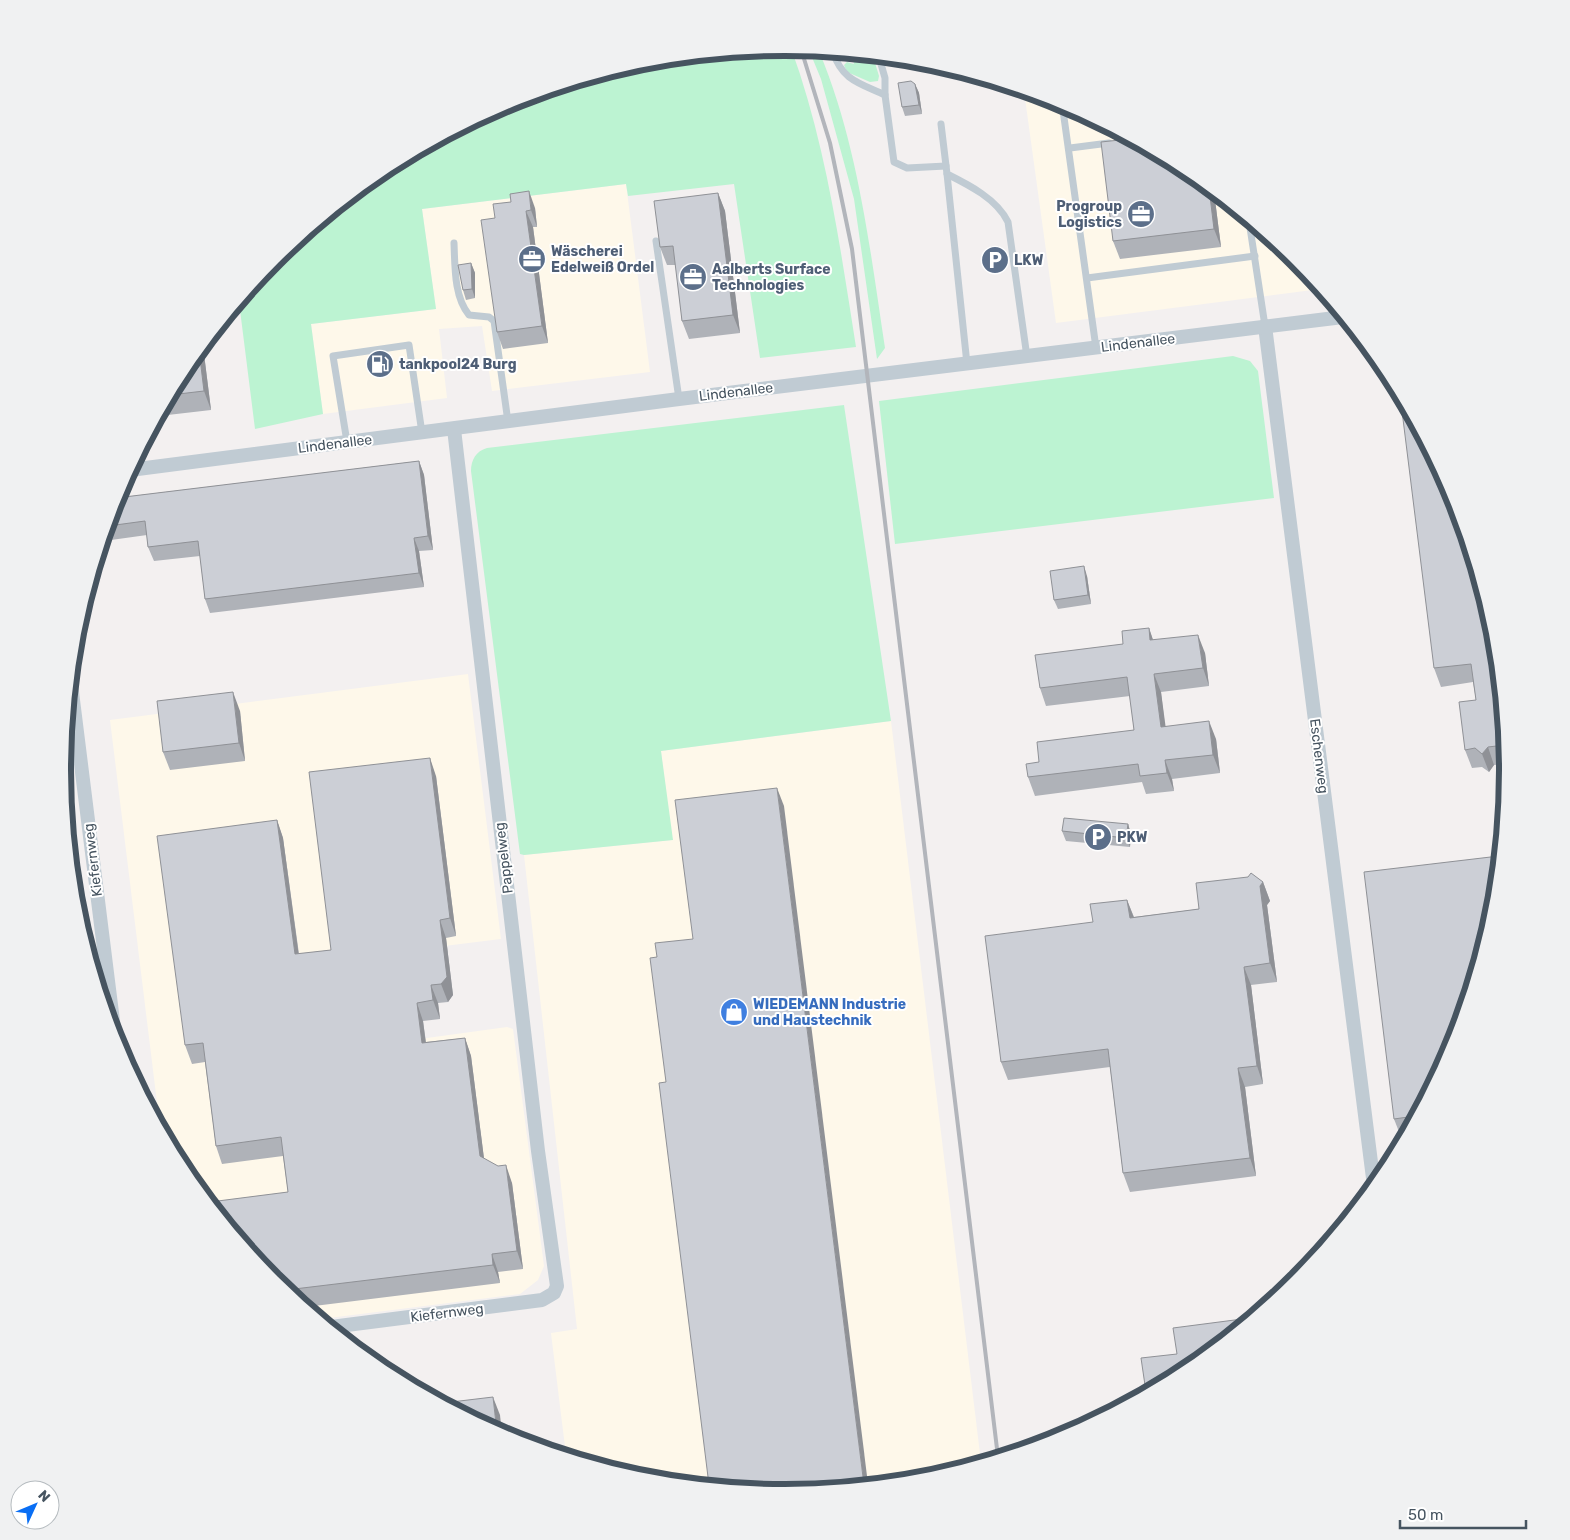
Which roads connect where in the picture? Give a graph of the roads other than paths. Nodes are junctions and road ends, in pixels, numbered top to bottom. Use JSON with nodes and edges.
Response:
{"nodes":[{"id":1,"x":835,"y":58,"type":"edge"},
{"id":2,"x":881,"y":62,"type":"edge"},
{"id":3,"x":885,"y":95,"type":"junction"},
{"id":4,"x":1064,"y":114,"type":"edge"},
{"id":5,"x":941,"y":124,"type":"dead end"},
{"id":6,"x":1114,"y":142,"type":"edge"},
{"id":7,"x":1070,"y":148,"type":"junction"},
{"id":8,"x":947,"y":170,"type":"junction"},
{"id":9,"x":1250,"y":228,"type":"edge"},
{"id":10,"x":656,"y":241,"type":"edge"},
{"id":11,"x":454,"y":244,"type":"dead end"},
{"id":12,"x":1255,"y":256,"type":"junction"},
{"id":13,"x":1087,"y":278,"type":"junction"},
{"id":14,"x":1337,"y":317,"type":"edge"},
{"id":15,"x":1265,"y":326,"type":"junction"},
{"id":16,"x":1096,"y":348,"type":"junction"},
{"id":17,"x":1027,"y":357,"type":"junction"},
{"id":18,"x":967,"y":364,"type":"junction"},
{"id":19,"x":679,"y":399,"type":"junction"},
{"id":20,"x":508,"y":422,"type":"junction"},
{"id":21,"x":454,"y":429,"type":"junction"},
{"id":22,"x":422,"y":433,"type":"junction"},
{"id":23,"x":347,"y":442,"type":"junction"},
{"id":24,"x":138,"y":469,"type":"edge"},
{"id":25,"x":74,"y":710,"type":"edge"},
{"id":26,"x":80,"y":759,"type":"junction"},
{"id":27,"x":71,"y":761,"type":"edge"},
{"id":28,"x":109,"y":999,"type":"edge"},
{"id":29,"x":1373,"y":1175,"type":"edge"},
{"id":30,"x":557,"y":1286,"type":"joint"},
{"id":31,"x":338,"y":1326,"type":"edge"}],
"edges":[{"from":1,"to":3,"type":"lane"},
{"from":2,"to":3,"type":"lane"},
{"from":3,"to":8,"type":"lane"},
{"from":4,"to":7,"type":"lane"},
{"from":5,"to":8,"type":"lane"},
{"from":6,"to":7,"type":"lane"},
{"from":7,"to":13,"type":"lane"},
{"from":8,"to":17,"type":"lane"},
{"from":8,"to":18,"type":"lane"},
{"from":9,"to":12,"type":"lane"},
{"from":10,"to":19,"type":"lane"},
{"from":11,"to":20,"type":"lane"},
{"from":12,"to":13,"type":"lane"},
{"from":12,"to":15,"type":"lane"},
{"from":13,"to":16,"type":"lane"},
{"from":14,"to":15,"type":"street","name":"Lindenallee"},
{"from":15,"to":16,"type":"street","name":"Lindenallee"},
{"from":15,"to":29,"type":"street","name":"Eschenweg"},
{"from":16,"to":17,"type":"street","name":"Lindenallee"},
{"from":17,"to":18,"type":"street","name":"Lindenallee"},
{"from":18,"to":19,"type":"street","name":"Lindenallee"},
{"from":19,"to":20,"type":"street","name":"Lindenallee"},
{"from":20,"to":21,"type":"street","name":"Lindenallee"},
{"from":21,"to":22,"type":"street","name":"Lindenallee"},
{"from":21,"to":30,"type":"street","name":"Pappelweg"},
{"from":22,"to":23,"type":"street","name":"Lindenallee"},
{"from":22,"to":23,"type":"lane"},
{"from":23,"to":24,"type":"street","name":"Lindenallee"},
{"from":25,"to":26,"type":"street","name":"Kiefernweg"},
{"from":26,"to":27,"type":"lane"},
{"from":26,"to":28,"type":"street","name":"Kiefernweg"},
{"from":30,"to":31,"type":"street","name":"Kiefernweg"}]}
